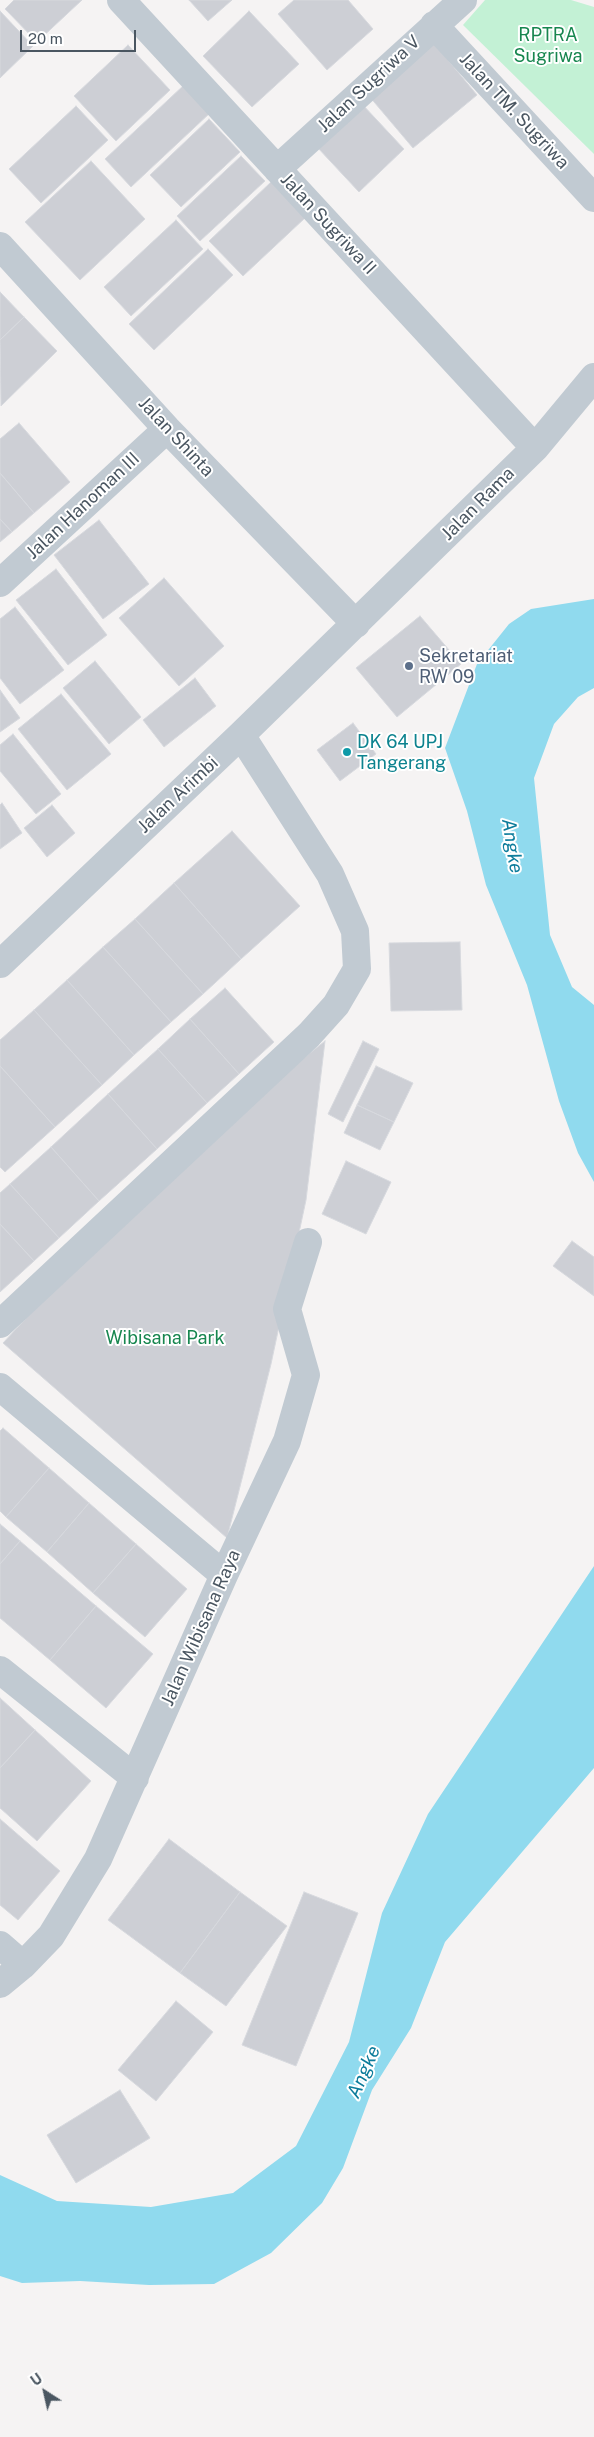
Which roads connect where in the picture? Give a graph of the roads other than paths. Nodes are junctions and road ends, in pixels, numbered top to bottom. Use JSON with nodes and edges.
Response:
{"nodes":[{"id":1,"x":463,"y":0,"type":"edge"},
{"id":2,"x":132,"y":4,"type":"edge"},
{"id":3,"x":434,"y":25,"type":"junction"},
{"id":4,"x":277,"y":169,"type":"junction"},
{"id":5,"x":594,"y":198,"type":"edge"},
{"id":6,"x":0,"y":246,"type":"edge"},
{"id":7,"x":594,"y":377,"type":"edge"},
{"id":8,"x":167,"y":429,"type":"junction"},
{"id":9,"x":535,"y":448,"type":"junction"},
{"id":10,"x":0,"y":583,"type":"edge"},
{"id":11,"x":356,"y":624,"type":"junction"},
{"id":12,"x":241,"y":735,"type":"junction"},
{"id":13,"x":0,"y":964,"type":"edge"},
{"id":14,"x":308,"y":1242,"type":"dead end"},
{"id":15,"x":0,"y":1324,"type":"edge"},
{"id":16,"x":0,"y":1387,"type":"edge"},
{"id":17,"x":224,"y":1575,"type":"junction"},
{"id":18,"x":0,"y":1670,"type":"edge"},
{"id":19,"x":135,"y":1778,"type":"junction"},
{"id":20,"x":0,"y":1946,"type":"edge"},
{"id":21,"x":23,"y":1965,"type":"junction"},
{"id":22,"x":0,"y":1984,"type":"edge"}],
"edges":[{"from":1,"to":3,"type":"street","name":"Jalan Sugriwa V"},
{"from":2,"to":4,"type":"street","name":"Jalan Sugriwa II"},
{"from":3,"to":4,"type":"street","name":"Jalan Sugriwa V"},
{"from":3,"to":5,"type":"street","name":"Jalan TM. Sugriwa"},
{"from":4,"to":9,"type":"street","name":"Jalan Sugriwa II"},
{"from":6,"to":8,"type":"street","name":"Jalan Shinta"},
{"from":7,"to":9,"type":"street","name":"Jalan Rama"},
{"from":8,"to":10,"type":"street","name":"Jalan Hanoman III"},
{"from":8,"to":11,"type":"street","name":"Jalan Shinta"},
{"from":9,"to":11,"type":"street","name":"Jalan Rama"},
{"from":11,"to":12,"type":"street","name":"Jalan Arimbi"},
{"from":12,"to":13,"type":"street","name":"Jalan Arimbi"},
{"from":12,"to":15,"type":"street"},
{"from":14,"to":17,"type":"street","name":"Jalan Wibisana Raya"},
{"from":16,"to":17,"type":"street"},
{"from":17,"to":19,"type":"street","name":"Jalan Wibisana Raya"},
{"from":18,"to":19,"type":"street"},
{"from":19,"to":21,"type":"street","name":"Jalan Wibisana Raya"},
{"from":20,"to":21,"type":"street"},
{"from":21,"to":22,"type":"street","name":"Jalan Wibisana Raya"}]}
